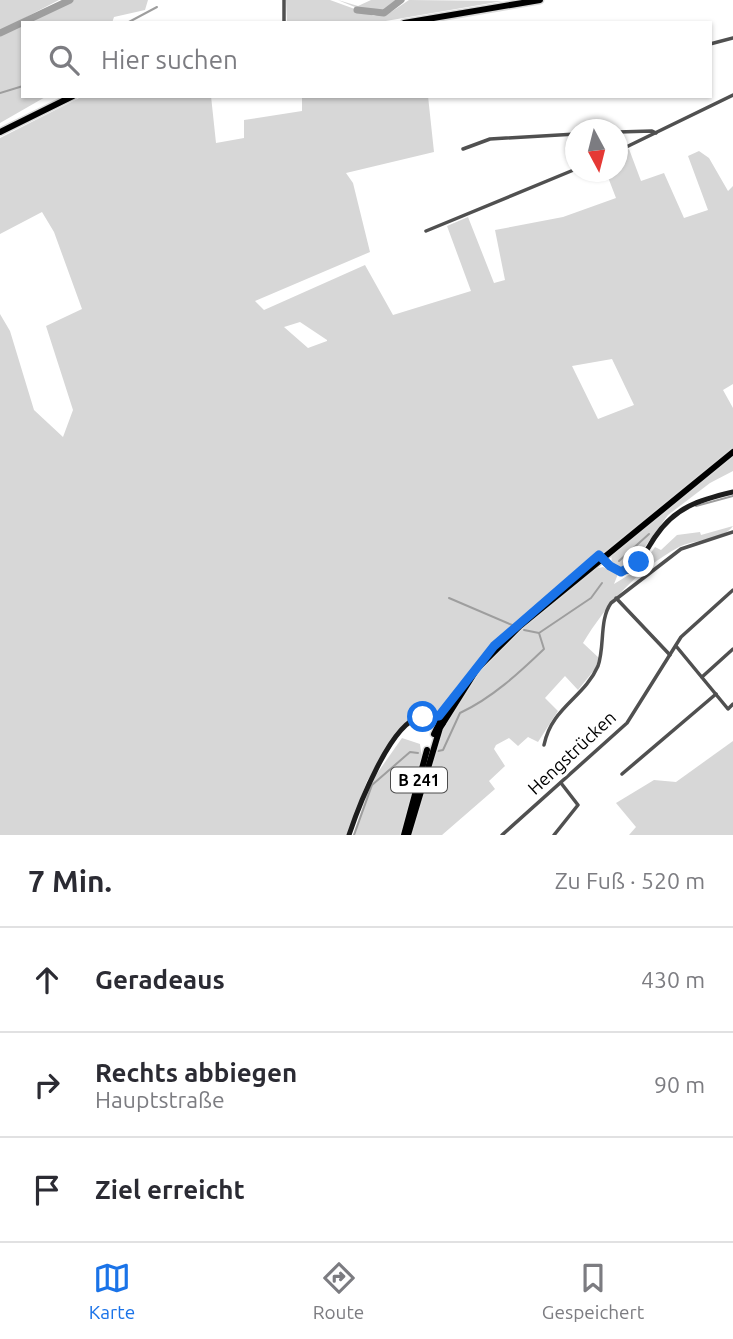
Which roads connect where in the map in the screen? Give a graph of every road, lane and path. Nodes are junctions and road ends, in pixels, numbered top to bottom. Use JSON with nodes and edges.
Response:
{"nodes":[{"id":1,"x":284,"y":0,"type":"edge"},
{"id":2,"x":540,"y":0,"type":"edge"},
{"id":3,"x":284,"y":21,"type":"edge"},
{"id":4,"x":416,"y":21,"type":"edge"},
{"id":5,"x":733,"y":38,"type":"edge"},
{"id":6,"x":712,"y":43,"type":"edge"},
{"id":7,"x":733,"y":95,"type":"edge"},
{"id":8,"x":69,"y":98,"type":"edge"},
{"id":9,"x":0,"y":132,"type":"edge"},
{"id":10,"x":628,"y":132,"type":"edge"},
{"id":11,"x":656,"y":133,"type":"junction"},
{"id":12,"x":565,"y":135,"type":"edge"},
{"id":13,"x":628,"y":146,"type":"edge"},
{"id":14,"x":463,"y":149,"type":"dead end"},
{"id":15,"x":565,"y":174,"type":"edge"},
{"id":16,"x":426,"y":231,"type":"dead end"},
{"id":17,"x":733,"y":452,"type":"edge"},
{"id":18,"x":733,"y":492,"type":"edge"},
{"id":19,"x":733,"y":532,"type":"edge"},
{"id":20,"x":601,"y":557,"type":"junction"},
{"id":21,"x":731,"y":592,"type":"edge"},
{"id":22,"x":616,"y":598,"type":"junction"},
{"id":23,"x":733,"y":599,"type":"edge"},
{"id":24,"x":675,"y":645,"type":"junction"},
{"id":25,"x":733,"y":649,"type":"edge"},
{"id":26,"x":670,"y":655,"type":"junction"},
{"id":27,"x":702,"y":677,"type":"junction"},
{"id":28,"x":716,"y":694,"type":"junction"},
{"id":29,"x":733,"y":704,"type":"edge"},
{"id":30,"x":437,"y":723,"type":"junction"},
{"id":31,"x":544,"y":745,"type":"dead end"},
{"id":32,"x":622,"y":774,"type":"dead end"},
{"id":33,"x":561,"y":783,"type":"junction"},
{"id":34,"x":349,"y":835,"type":"edge"},
{"id":35,"x":406,"y":835,"type":"edge"},
{"id":36,"x":502,"y":835,"type":"edge"},
{"id":37,"x":554,"y":835,"type":"edge"}],
"edges":[{"from":1,"to":3,"type":"street"},
{"from":2,"to":4,"type":"main road"},
{"from":5,"to":6,"type":"street"},
{"from":7,"to":11,"type":"street"},
{"from":8,"to":9,"type":"main road"},
{"from":10,"to":11,"type":"street"},
{"from":11,"to":13,"type":"street"},
{"from":12,"to":14,"type":"street"},
{"from":15,"to":16,"type":"street"},
{"from":17,"to":20,"type":"main road","number":"B 241"},
{"from":18,"to":20,"type":"street"},
{"from":19,"to":22,"type":"street"},
{"from":20,"to":30,"type":"main road","number":"B 241"},
{"from":20,"to":30,"type":"main road","number":"B 241"},
{"from":21,"to":23,"type":"street"},
{"from":21,"to":24,"type":"street","name":"Hengstrücken"},
{"from":22,"to":26,"type":"street"},
{"from":22,"to":31,"type":"street"},
{"from":24,"to":26,"type":"street","name":"Hengstrücken"},
{"from":24,"to":27,"type":"street"},
{"from":25,"to":27,"type":"street"},
{"from":26,"to":33,"type":"street","name":"Hengstrücken"},
{"from":27,"to":28,"type":"street"},
{"from":28,"to":29,"type":"street"},
{"from":28,"to":32,"type":"street"},
{"from":30,"to":34,"type":"street"},
{"from":30,"to":35,"type":"main road","number":"B 241"},
{"from":33,"to":36,"type":"street","name":"Hengstrücken"},
{"from":33,"to":37,"type":"street"}]}
